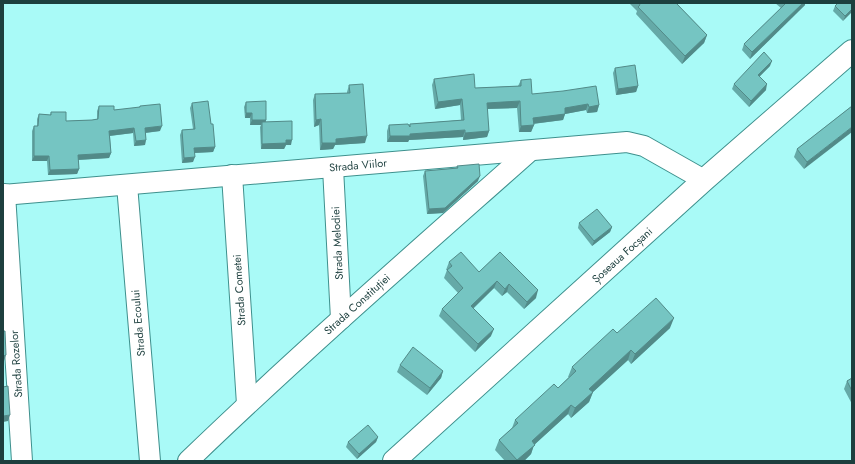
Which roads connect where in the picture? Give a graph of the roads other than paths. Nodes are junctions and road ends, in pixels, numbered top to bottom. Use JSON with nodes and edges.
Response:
{"nodes":[{"id":1,"x":852,"y":51,"type":"edge"},
{"id":2,"x":530,"y":151,"type":"junction"},
{"id":3,"x":333,"y":168,"type":"junction"},
{"id":4,"x":232,"y":175,"type":"junction"},
{"id":5,"x":704,"y":180,"type":"junction"},
{"id":6,"x":127,"y":185,"type":"junction"},
{"id":7,"x":4,"y":195,"type":"edge"},
{"id":8,"x":341,"y":318,"type":"junction"},
{"id":9,"x":247,"y":404,"type":"junction"},
{"id":10,"x":22,"y":461,"type":"edge"},
{"id":11,"x":150,"y":461,"type":"edge"},
{"id":12,"x":188,"y":461,"type":"edge"},
{"id":13,"x":394,"y":461,"type":"edge"}],
"edges":[{"from":1,"to":5,"type":"main road","name":"Șoseaua Focșani"},
{"from":2,"to":3,"type":"street","name":"Strada Viilor"},
{"from":2,"to":5,"type":"street","name":"Strada Viilor"},
{"from":2,"to":8,"type":"street","name":"Strada Constituției"},
{"from":3,"to":4,"type":"street","name":"Strada Viilor"},
{"from":3,"to":8,"type":"street","name":"Strada Melodiei"},
{"from":4,"to":6,"type":"street","name":"Strada Viilor"},
{"from":4,"to":9,"type":"street","name":"Strada Cometei"},
{"from":5,"to":13,"type":"main road","name":"Șoseaua Focșani"},
{"from":6,"to":7,"type":"street","name":"Strada Viilor"},
{"from":6,"to":11,"type":"street","name":"Strada Ecoului"},
{"from":7,"to":10,"type":"street","name":"Strada Rozelor"},
{"from":8,"to":9,"type":"street","name":"Strada Constituției"},
{"from":9,"to":12,"type":"street","name":"Strada Constituției"}]}
